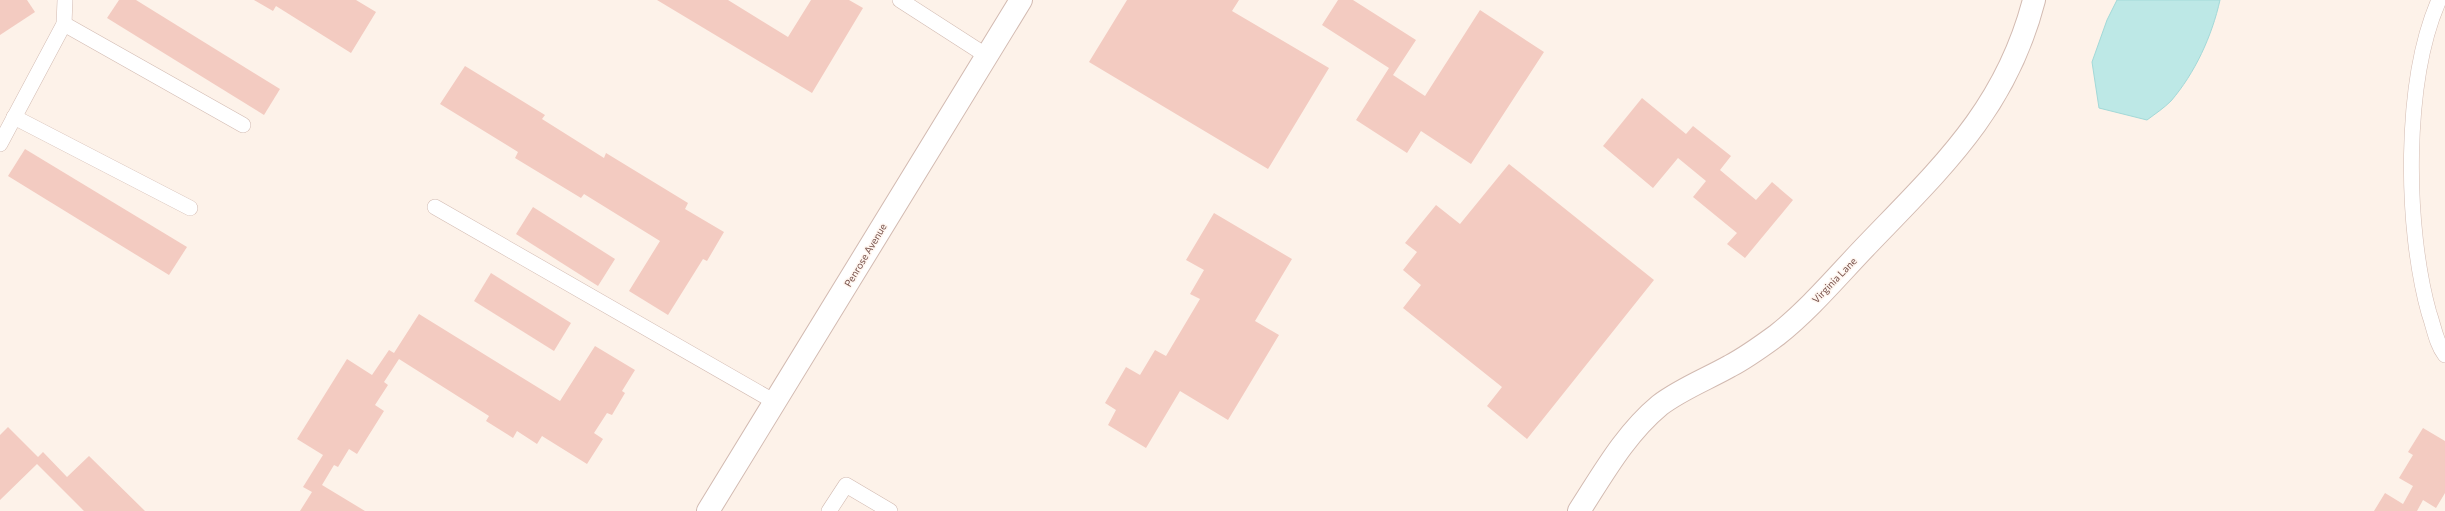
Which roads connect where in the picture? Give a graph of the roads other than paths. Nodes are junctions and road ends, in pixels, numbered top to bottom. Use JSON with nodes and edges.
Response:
{"nodes":[{"id":1,"x":65,"y":0,"type":"edge"},
{"id":2,"x":900,"y":0,"type":"edge"},
{"id":3,"x":1021,"y":0,"type":"edge"},
{"id":4,"x":2034,"y":0,"type":"edge"},
{"id":5,"x":2439,"y":0,"type":"edge"},
{"id":6,"x":64,"y":24,"type":"junction"},
{"id":7,"x":987,"y":56,"type":"junction"},
{"id":8,"x":14,"y":117,"type":"junction"},
{"id":9,"x":243,"y":125,"type":"dead end"},
{"id":10,"x":0,"y":144,"type":"edge"},
{"id":11,"x":435,"y":207,"type":"dead end"},
{"id":12,"x":190,"y":208,"type":"dead end"},
{"id":13,"x":2445,"y":355,"type":"edge"},
{"id":14,"x":775,"y":402,"type":"junction"},
{"id":15,"x":708,"y":511,"type":"edge"},
{"id":16,"x":829,"y":511,"type":"edge"},
{"id":17,"x":890,"y":511,"type":"edge"},
{"id":18,"x":1579,"y":511,"type":"edge"}],
"edges":[{"from":1,"to":6,"type":"lane"},
{"from":2,"to":7,"type":"lane"},
{"from":3,"to":7,"type":"street","name":"Penrose Avenue"},
{"from":4,"to":18,"type":"street","name":"Virginia Lane"},
{"from":5,"to":13,"type":"lane"},
{"from":6,"to":8,"type":"lane"},
{"from":6,"to":9,"type":"lane"},
{"from":7,"to":14,"type":"street","name":"Penrose Avenue"},
{"from":8,"to":10,"type":"lane"},
{"from":8,"to":12,"type":"lane"},
{"from":11,"to":14,"type":"lane"},
{"from":14,"to":15,"type":"street","name":"Penrose Avenue"},
{"from":16,"to":17,"type":"lane"}]}
